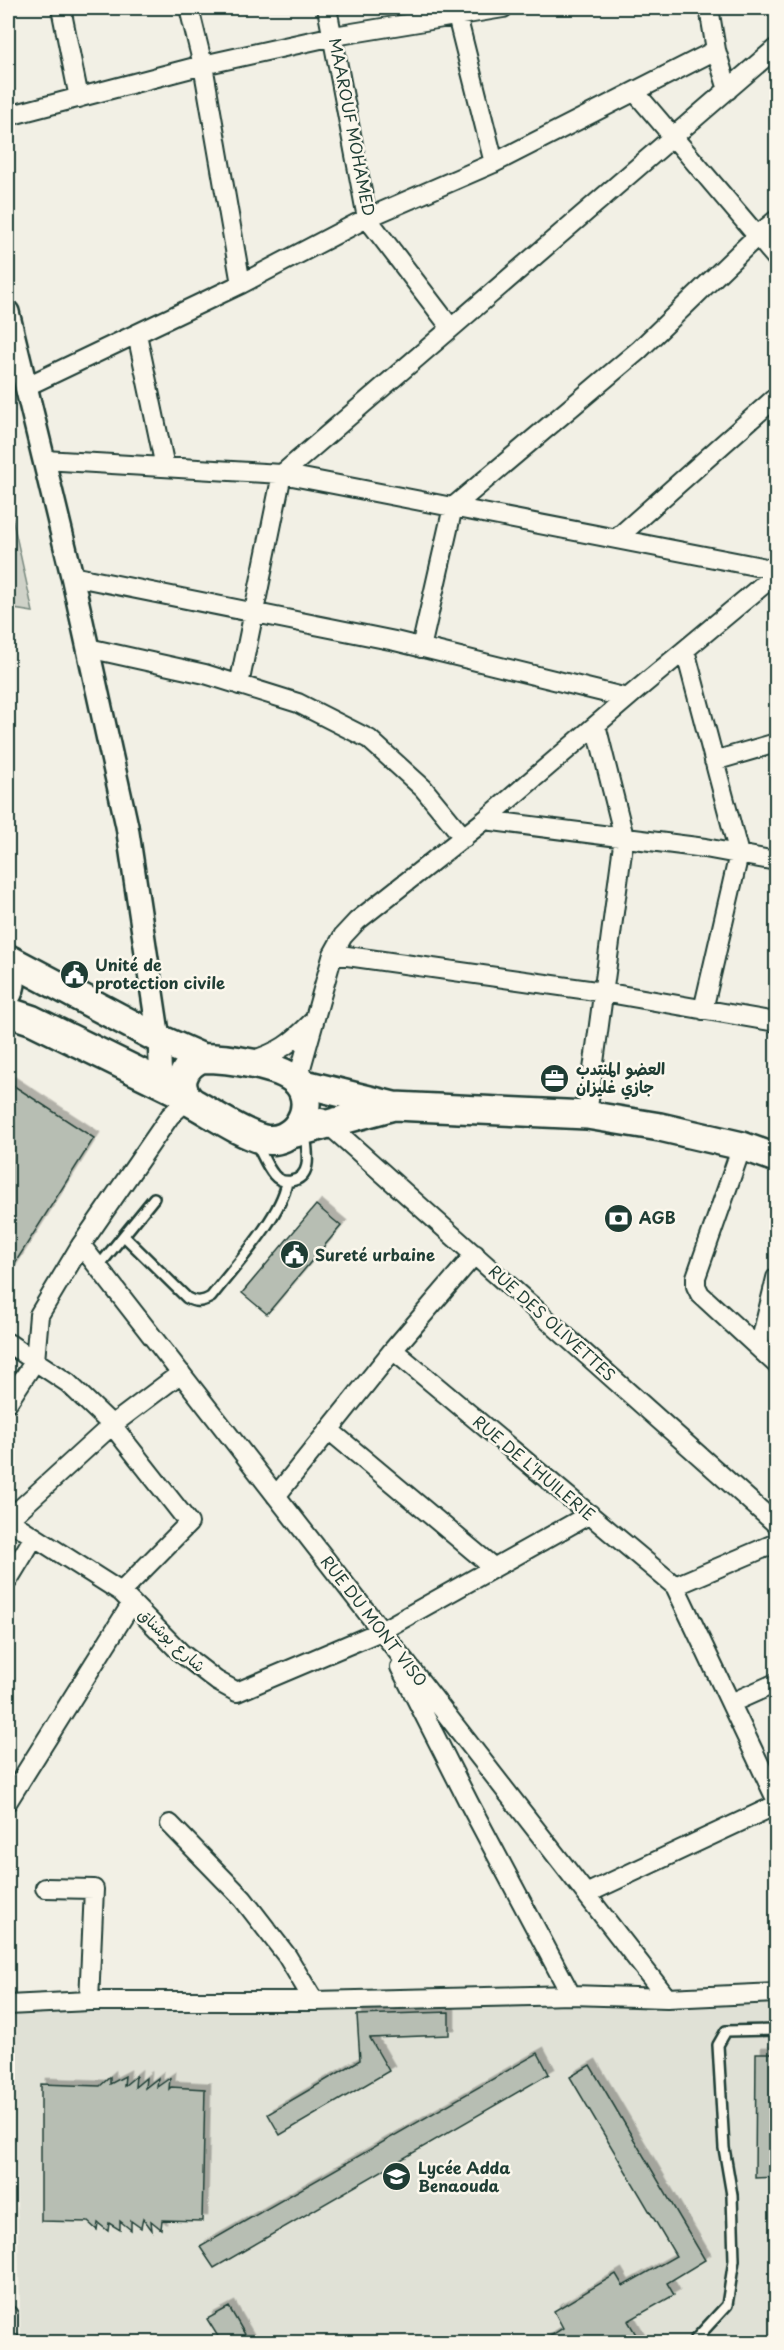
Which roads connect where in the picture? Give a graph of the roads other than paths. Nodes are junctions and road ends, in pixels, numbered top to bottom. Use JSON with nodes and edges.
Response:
{"nodes":[{"id":1,"x":61,"y":8,"type":"edge"},
{"id":2,"x":189,"y":8,"type":"edge"},
{"id":3,"x":327,"y":8,"type":"edge"},
{"id":4,"x":502,"y":8,"type":"edge"},
{"id":5,"x":709,"y":8,"type":"edge"},
{"id":6,"x":456,"y":12,"type":"edge"},
{"id":7,"x":334,"y":36,"type":"junction"},
{"id":8,"x":777,"y":48,"type":"edge"},
{"id":9,"x":716,"y":50,"type":"junction"},
{"id":10,"x":202,"y":65,"type":"junction"},
{"id":11,"x":728,"y":90,"type":"junction"},
{"id":12,"x":635,"y":92,"type":"junction"},
{"id":13,"x":79,"y":98,"type":"junction"},
{"id":14,"x":8,"y":116,"type":"edge"},
{"id":15,"x":673,"y":136,"type":"junction"},
{"id":16,"x":494,"y":163,"type":"junction"},
{"id":17,"x":367,"y":218,"type":"junction"},
{"id":18,"x":777,"y":220,"type":"edge"},
{"id":19,"x":758,"y":236,"type":"junction"},
{"id":20,"x":777,"y":258,"type":"edge"},
{"id":21,"x":241,"y":284,"type":"junction"},
{"id":22,"x":8,"y":312,"type":"edge"},
{"id":23,"x":451,"y":328,"type":"junction"},
{"id":24,"x":137,"y":334,"type":"junction"},
{"id":25,"x":25,"y":387,"type":"junction"},
{"id":26,"x":777,"y":397,"type":"edge"},
{"id":27,"x":44,"y":460,"type":"junction"},
{"id":28,"x":165,"y":467,"type":"junction"},
{"id":29,"x":282,"y":474,"type":"junction"},
{"id":30,"x":453,"y":507,"type":"junction"},
{"id":31,"x":616,"y":539,"type":"junction"},
{"id":32,"x":777,"y":572,"type":"edge"},
{"id":33,"x":72,"y":576,"type":"junction"},
{"id":34,"x":254,"y":613,"type":"junction"},
{"id":35,"x":88,"y":648,"type":"junction"},
{"id":36,"x":421,"y":648,"type":"junction"},
{"id":37,"x":685,"y":650,"type":"junction"},
{"id":38,"x":239,"y":685,"type":"junction"},
{"id":39,"x":627,"y":698,"type":"junction"},
{"id":40,"x":596,"y":725,"type":"junction"},
{"id":41,"x":777,"y":743,"type":"edge"},
{"id":42,"x":714,"y":761,"type":"junction"},
{"id":43,"x":485,"y":820,"type":"junction"},
{"id":44,"x":624,"y":837,"type":"junction"},
{"id":45,"x":464,"y":838,"type":"junction"},
{"id":46,"x":739,"y":854,"type":"junction"},
{"id":47,"x":777,"y":861,"type":"edge"},
{"id":48,"x":333,"y":954,"type":"junction"},
{"id":49,"x":8,"y":959,"type":"edge"},
{"id":50,"x":603,"y":992,"type":"junction"},
{"id":51,"x":8,"y":999,"type":"edge"},
{"id":52,"x":703,"y":1010,"type":"junction"},
{"id":53,"x":8,"y":1011,"type":"edge"},
{"id":54,"x":313,"y":1020,"type":"junction"},
{"id":55,"x":777,"y":1022,"type":"edge"},
{"id":56,"x":159,"y":1039,"type":"junction"},
{"id":57,"x":202,"y":1058,"type":"junction"},
{"id":58,"x":246,"y":1063,"type":"junction"},
{"id":59,"x":178,"y":1092,"type":"junction"},
{"id":60,"x":394,"y":1106,"type":"junction"},
{"id":61,"x":303,"y":1111,"type":"junction"},
{"id":62,"x":588,"y":1115,"type":"junction"},
{"id":63,"x":252,"y":1135,"type":"junction"},
{"id":64,"x":742,"y":1146,"type":"junction"},
{"id":65,"x":777,"y":1158,"type":"edge"},
{"id":66,"x":287,"y":1182,"type":"junction"},
{"id":67,"x":154,"y":1198,"type":"dead end"},
{"id":68,"x":124,"y":1236,"type":"junction"},
{"id":69,"x":81,"y":1245,"type":"junction"},
{"id":70,"x":475,"y":1254,"type":"junction"},
{"id":71,"x":98,"y":1267,"type":"junction"},
{"id":72,"x":777,"y":1278,"type":"edge"},
{"id":73,"x":8,"y":1343,"type":"edge"},
{"id":74,"x":759,"y":1348,"type":"junction"},
{"id":75,"x":393,"y":1350,"type":"junction"},
{"id":76,"x":35,"y":1361,"type":"junction"},
{"id":77,"x":777,"y":1364,"type":"edge"},
{"id":78,"x":181,"y":1373,"type":"junction"},
{"id":79,"x":8,"y":1402,"type":"edge"},
{"id":80,"x":112,"y":1425,"type":"junction"},
{"id":81,"x":329,"y":1430,"type":"junction"},
{"id":82,"x":276,"y":1496,"type":"junction"},
{"id":83,"x":590,"y":1514,"type":"junction"},
{"id":84,"x":8,"y":1520,"type":"edge"},
{"id":85,"x":777,"y":1524,"type":"edge"},
{"id":86,"x":34,"y":1537,"type":"junction"},
{"id":87,"x":777,"y":1542,"type":"edge"},
{"id":88,"x":494,"y":1568,"type":"junction"},
{"id":89,"x":8,"y":1580,"type":"edge"},
{"id":90,"x":675,"y":1586,"type":"junction"},
{"id":91,"x":126,"y":1598,"type":"junction"},
{"id":92,"x":381,"y":1631,"type":"junction"},
{"id":93,"x":777,"y":1683,"type":"edge"},
{"id":94,"x":731,"y":1703,"type":"junction"},
{"id":95,"x":774,"y":1789,"type":"edge"},
{"id":96,"x":9,"y":1797,"type":"edge"},
{"id":97,"x":777,"y":1805,"type":"edge"},
{"id":98,"x":170,"y":1824,"type":"dead end"},
{"id":99,"x":45,"y":1888,"type":"dead end"},
{"id":100,"x":586,"y":1894,"type":"junction"},
{"id":101,"x":777,"y":1993,"type":"edge"},
{"id":102,"x":572,"y":1995,"type":"junction"},
{"id":103,"x":667,"y":1998,"type":"junction"},
{"id":104,"x":89,"y":2001,"type":"junction"},
{"id":105,"x":314,"y":2001,"type":"junction"},
{"id":106,"x":8,"y":2005,"type":"edge"},
{"id":107,"x":777,"y":2030,"type":"edge"},
{"id":108,"x":8,"y":2314,"type":"edge"},
{"id":109,"x":8,"y":2343,"type":"edge"},
{"id":110,"x":693,"y":2343,"type":"edge"}],
"edges":[{"from":1,"to":13,"type":"street"},
{"from":2,"to":10,"type":"street"},
{"from":3,"to":7,"type":"street","name":"MAAROUF MOHAMED"},
{"from":4,"to":6,"type":"street"},
{"from":5,"to":9,"type":"street"},
{"from":6,"to":7,"type":"street"},
{"from":6,"to":16,"type":"street"},
{"from":7,"to":10,"type":"street"},
{"from":7,"to":17,"type":"street","name":"MAAROUF MOHAMED"},
{"from":8,"to":11,"type":"street"},
{"from":9,"to":11,"type":"street"},
{"from":9,"to":12,"type":"street"},
{"from":10,"to":13,"type":"street"},
{"from":10,"to":21,"type":"street"},
{"from":11,"to":15,"type":"street"},
{"from":12,"to":15,"type":"street"},
{"from":12,"to":16,"type":"street"},
{"from":13,"to":14,"type":"street"},
{"from":15,"to":19,"type":"street"},
{"from":15,"to":23,"type":"street"},
{"from":16,"to":17,"type":"street"},
{"from":17,"to":21,"type":"street"},
{"from":17,"to":23,"type":"street","name":"MAAROUF MOHAMED"},
{"from":18,"to":19,"type":"street"},
{"from":19,"to":20,"type":"street"},
{"from":19,"to":30,"type":"street"},
{"from":21,"to":24,"type":"street"},
{"from":22,"to":25,"type":"street"},
{"from":23,"to":29,"type":"street"},
{"from":24,"to":25,"type":"street"},
{"from":24,"to":28,"type":"street"},
{"from":25,"to":27,"type":"street"},
{"from":26,"to":31,"type":"street"},
{"from":27,"to":28,"type":"street"},
{"from":27,"to":33,"type":"street"},
{"from":28,"to":29,"type":"street"},
{"from":29,"to":30,"type":"street"},
{"from":29,"to":34,"type":"street"},
{"from":30,"to":31,"type":"street"},
{"from":30,"to":36,"type":"street"},
{"from":31,"to":32,"type":"street"},
{"from":32,"to":37,"type":"street"},
{"from":33,"to":34,"type":"street"},
{"from":33,"to":35,"type":"street"},
{"from":34,"to":36,"type":"street"},
{"from":34,"to":38,"type":"street"},
{"from":35,"to":38,"type":"street"},
{"from":35,"to":56,"type":"street"},
{"from":36,"to":39,"type":"street"},
{"from":37,"to":39,"type":"street"},
{"from":37,"to":42,"type":"street"},
{"from":38,"to":45,"type":"street"},
{"from":39,"to":40,"type":"street"},
{"from":40,"to":43,"type":"street"},
{"from":40,"to":44,"type":"street"},
{"from":41,"to":42,"type":"street"},
{"from":42,"to":46,"type":"street"},
{"from":43,"to":44,"type":"street"},
{"from":43,"to":45,"type":"street"},
{"from":44,"to":46,"type":"street"},
{"from":44,"to":50,"type":"street"},
{"from":45,"to":48,"type":"street"},
{"from":46,"to":47,"type":"street"},
{"from":46,"to":52,"type":"street"},
{"from":48,"to":50,"type":"street"},
{"from":48,"to":54,"type":"street"},
{"from":49,"to":51,"type":"street"},
{"from":49,"to":56,"type":"highway"},
{"from":50,"to":52,"type":"street"},
{"from":50,"to":62,"type":"street"},
{"from":52,"to":55,"type":"street"},
{"from":53,"to":59,"type":"highway"},
{"from":54,"to":58,"type":"street"},
{"from":54,"to":61,"type":"street"},
{"from":56,"to":57,"type":"highway"},
{"from":56,"to":59,"type":"street"},
{"from":57,"to":58,"type":"highway"},
{"from":57,"to":59,"type":"highway"},
{"from":58,"to":61,"type":"highway"},
{"from":59,"to":63,"type":"highway"},
{"from":59,"to":69,"type":"street"},
{"from":60,"to":61,"type":"main road"},
{"from":60,"to":61,"type":"main road"},
{"from":60,"to":62,"type":"main road"},
{"from":61,"to":63,"type":"highway"},
{"from":61,"to":66,"type":"lane"},
{"from":61,"to":70,"type":"street","name":"RUE DES OLIVETTES"},
{"from":62,"to":64,"type":"main road"},
{"from":63,"to":66,"type":"lane"},
{"from":64,"to":65,"type":"main road"},
{"from":64,"to":74,"type":"street"},
{"from":66,"to":68,"type":"lane"},
{"from":67,"to":68,"type":"lane"},
{"from":68,"to":71,"type":"lane"},
{"from":69,"to":71,"type":"street","name":"RUE DU MONT VISO"},
{"from":69,"to":76,"type":"street"},
{"from":70,"to":75,"type":"street"},
{"from":70,"to":85,"type":"street","name":"RUE DES OLIVETTES"},
{"from":71,"to":78,"type":"street","name":"RUE DU MONT VISO"},
{"from":72,"to":74,"type":"street"},
{"from":73,"to":76,"type":"street"},
{"from":74,"to":77,"type":"street"},
{"from":75,"to":81,"type":"street"},
{"from":75,"to":83,"type":"street","name":"RUE DE L'HUILERIE"},
{"from":76,"to":79,"type":"street"},
{"from":76,"to":80,"type":"street"},
{"from":78,"to":80,"type":"street"},
{"from":78,"to":82,"type":"street","name":"RUE DU MONT VISO"},
{"from":80,"to":84,"type":"street"},
{"from":80,"to":91,"type":"street"},
{"from":81,"to":82,"type":"street"},
{"from":81,"to":88,"type":"street"},
{"from":82,"to":92,"type":"street","name":"RUE DU MONT VISO"},
{"from":83,"to":88,"type":"street"},
{"from":83,"to":90,"type":"street","name":"RUE DE L'HUILERIE"},
{"from":84,"to":86,"type":"street","name":"شارع بوشناق"},
{"from":86,"to":89,"type":"street"},
{"from":86,"to":91,"type":"street","name":"شارع بوشناق"},
{"from":87,"to":90,"type":"street"},
{"from":88,"to":92,"type":"street"},
{"from":90,"to":94,"type":"street"},
{"from":91,"to":92,"type":"street","name":"شارع بوشناق"},
{"from":91,"to":96,"type":"street"},
{"from":92,"to":100,"type":"street","name":"RUE DU MONT VISO"},
{"from":92,"to":102,"type":"street"},
{"from":93,"to":94,"type":"street"},
{"from":94,"to":95,"type":"street"},
{"from":97,"to":100,"type":"street"},
{"from":98,"to":105,"type":"street"},
{"from":99,"to":104,"type":"street"},
{"from":100,"to":103,"type":"street","name":"RUE DU MONT VISO"},
{"from":101,"to":103,"type":"street"},
{"from":102,"to":103,"type":"street"},
{"from":102,"to":105,"type":"street"},
{"from":104,"to":105,"type":"street"},
{"from":104,"to":106,"type":"street"},
{"from":107,"to":110,"type":"lane"},
{"from":108,"to":109,"type":"street"}]}
